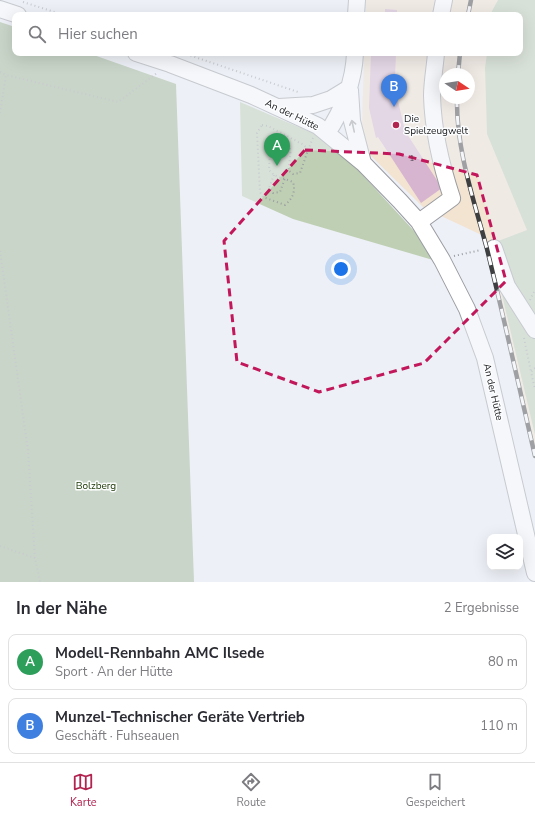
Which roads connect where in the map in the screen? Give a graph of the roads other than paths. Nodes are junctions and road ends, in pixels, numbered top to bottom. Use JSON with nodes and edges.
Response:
{"nodes":[{"id":1,"x":357,"y":0,"type":"edge"},
{"id":2,"x":444,"y":0,"type":"edge"},
{"id":3,"x":0,"y":9,"type":"edge"},
{"id":4,"x":356,"y":12,"type":"edge"},
{"id":5,"x":442,"y":12,"type":"edge"},
{"id":6,"x":12,"y":13,"type":"edge"},
{"id":7,"x":145,"y":56,"type":"edge"},
{"id":8,"x":355,"y":56,"type":"edge"},
{"id":9,"x":436,"y":56,"type":"edge"},
{"id":10,"x":350,"y":88,"type":"junction"},
{"id":11,"x":278,"y":107,"type":"junction"},
{"id":12,"x":326,"y":133,"type":"junction"},
{"id":13,"x":363,"y":163,"type":"junction"},
{"id":14,"x":419,"y":222,"type":"junction"},
{"id":15,"x":494,"y":248,"type":"road end"},
{"id":16,"x":535,"y":330,"type":"edge"},
{"id":17,"x":535,"y":573,"type":"edge"}],
"edges":[{"from":1,"to":4,"type":"street"},
{"from":2,"to":5,"type":"street"},
{"from":3,"to":6,"type":"street"},
{"from":7,"to":11,"type":"street","name":"An der Hütte"},
{"from":8,"to":10,"type":"street"},
{"from":9,"to":14,"type":"street"},
{"from":10,"to":11,"type":"street"},
{"from":10,"to":12,"type":"street"},
{"from":13,"to":10,"type":"street","one_way":true},
{"from":11,"to":12,"type":"street","name":"An der Hütte"},
{"from":12,"to":13,"type":"street","name":"An der Hütte"},
{"from":13,"to":14,"type":"street","name":"An der Hütte"},
{"from":14,"to":17,"type":"street","name":"An der Hütte"},
{"from":15,"to":16,"type":"street"}]}
